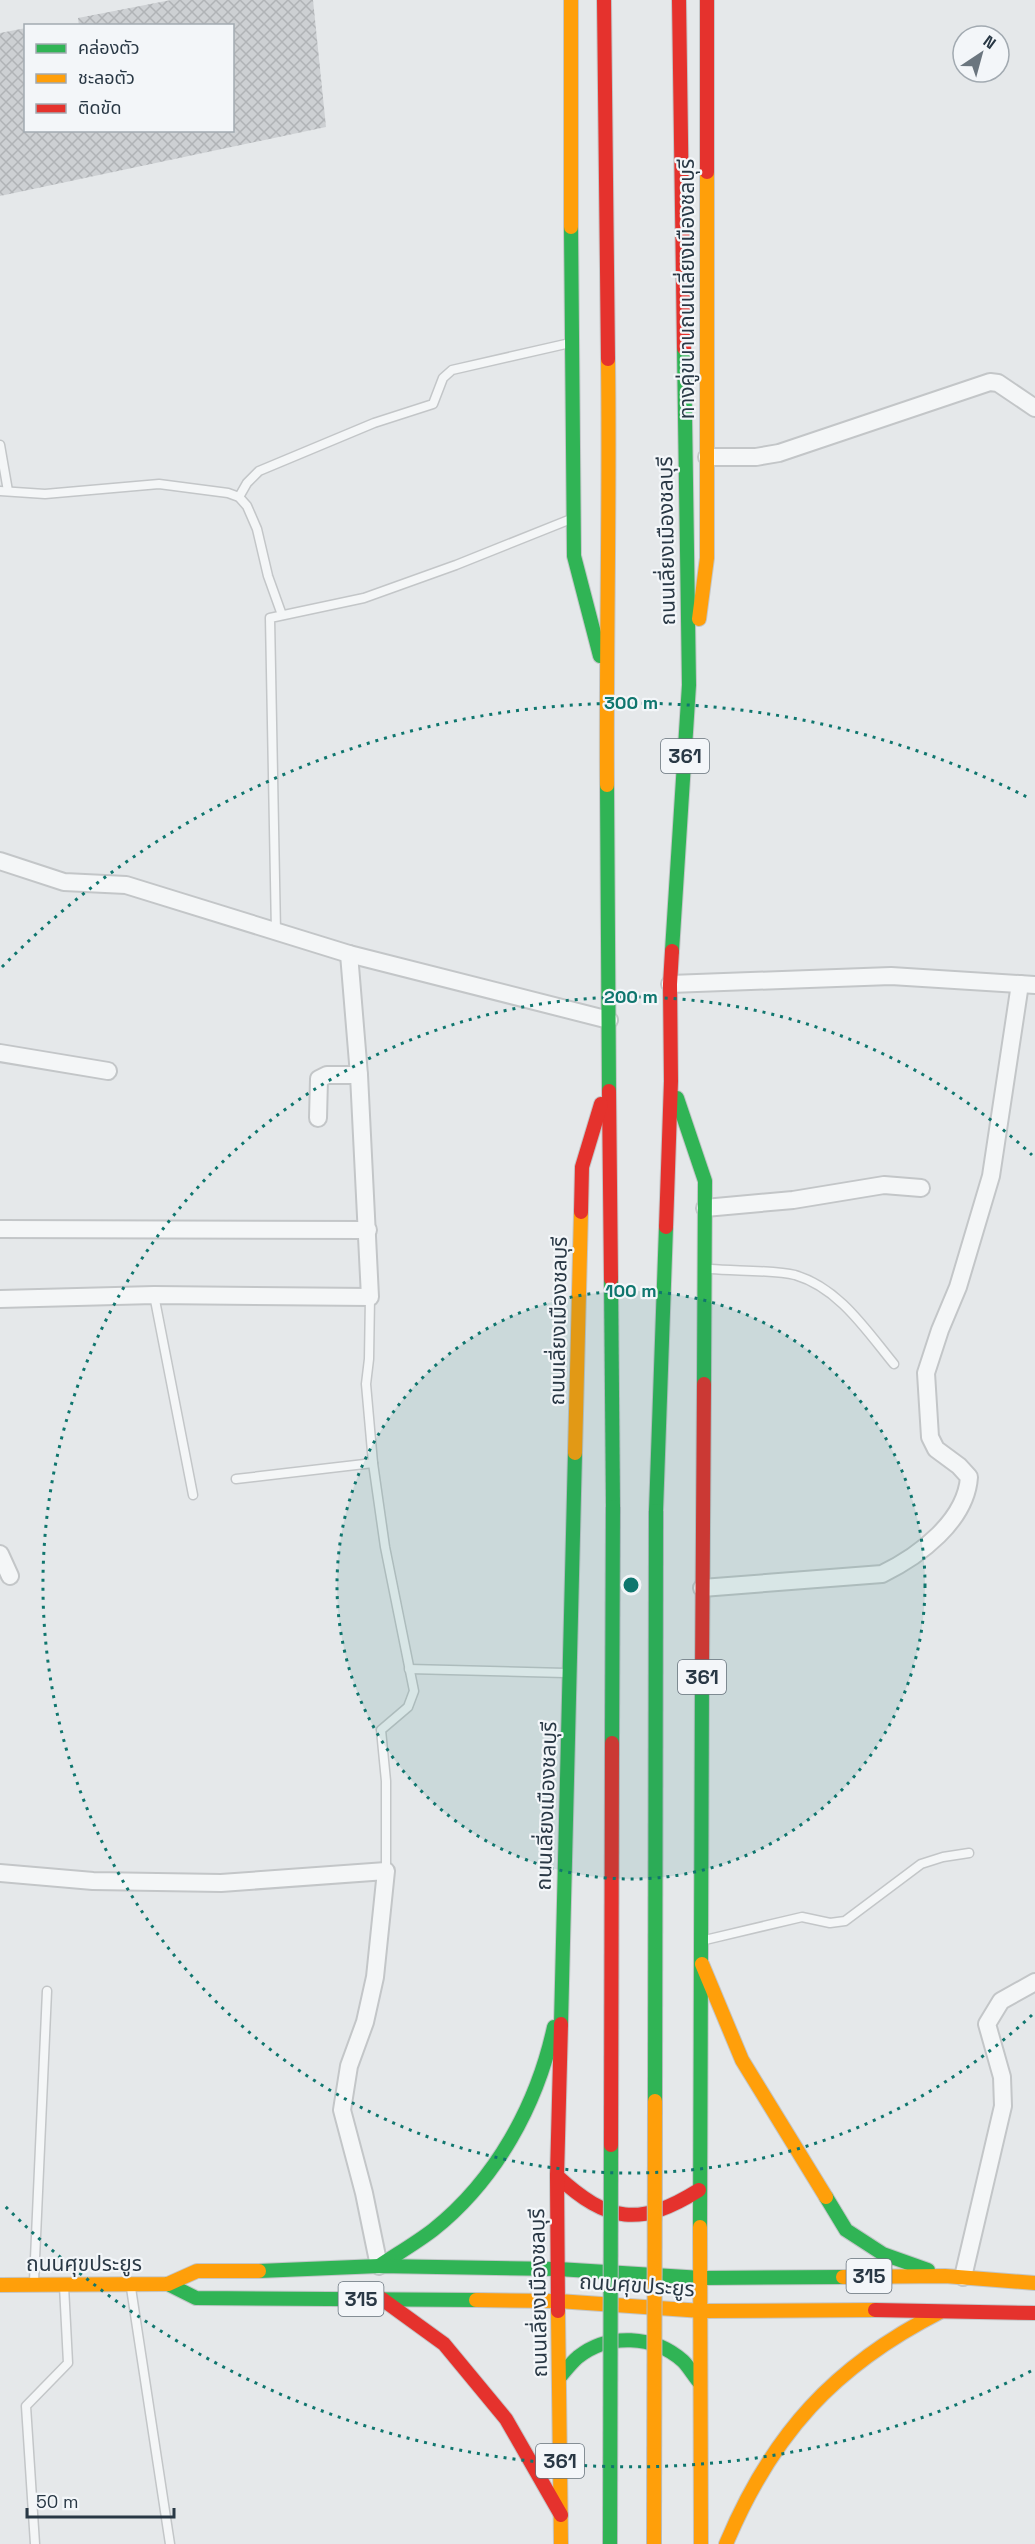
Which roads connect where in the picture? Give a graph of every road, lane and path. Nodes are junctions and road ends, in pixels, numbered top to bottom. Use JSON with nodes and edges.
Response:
{"nodes":[{"id":1,"x":571,"y":0,"type":"edge"},
{"id":2,"x":604,"y":0,"type":"edge"},
{"id":3,"x":679,"y":0,"type":"edge"},
{"id":4,"x":707,"y":0,"type":"edge"},
{"id":5,"x":571,"y":343,"type":"junction"},
{"id":6,"x":1035,"y":408,"type":"edge"},
{"id":7,"x":0,"y":445,"type":"edge"},
{"id":8,"x":707,"y":457,"type":"junction"},
{"id":9,"x":4,"y":491,"type":"edge"},
{"id":10,"x":239,"y":497,"type":"junction"},
{"id":11,"x":572,"y":519,"type":"junction"},
{"id":12,"x":282,"y":615,"type":"junction"},
{"id":13,"x":606,"y":681,"type":"junction"},
{"id":14,"x":689,"y":685,"type":"junction"},
{"id":15,"x":0,"y":861,"type":"edge"},
{"id":16,"x":276,"y":932,"type":"junction"},
{"id":17,"x":349,"y":954,"type":"junction"},
{"id":18,"x":670,"y":984,"type":"junction"},
{"id":19,"x":1028,"y":984,"type":"edge"},
{"id":20,"x":609,"y":1020,"type":"junction"},
{"id":21,"x":0,"y":1053,"type":"edge"},
{"id":22,"x":108,"y":1071,"type":"dead end"},
{"id":23,"x":610,"y":1074,"type":"junction"},
{"id":24,"x":359,"y":1075,"type":"junction"},
{"id":25,"x":671,"y":1081,"type":"junction"},
{"id":26,"x":318,"y":1118,"type":"dead end"},
{"id":27,"x":921,"y":1188,"type":"dead end"},
{"id":28,"x":705,"y":1208,"type":"junction"},
{"id":29,"x":0,"y":1229,"type":"edge"},
{"id":30,"x":368,"y":1230,"type":"junction"},
{"id":31,"x":704,"y":1269,"type":"junction"},
{"id":32,"x":154,"y":1295,"type":"junction"},
{"id":33,"x":370,"y":1297,"type":"junction"},
{"id":34,"x":0,"y":1299,"type":"edge"},
{"id":35,"x":894,"y":1364,"type":"dead end"},
{"id":36,"x":373,"y":1463,"type":"junction"},
{"id":37,"x":236,"y":1479,"type":"dead end"},
{"id":38,"x":193,"y":1495,"type":"dead end"},
{"id":39,"x":0,"y":1554,"type":"edge"},
{"id":40,"x":10,"y":1576,"type":"dead end"},
{"id":41,"x":702,"y":1588,"type":"junction"},
{"id":42,"x":409,"y":1669,"type":"junction"},
{"id":43,"x":571,"y":1673,"type":"junction"},
{"id":44,"x":969,"y":1853,"type":"dead end"},
{"id":45,"x":386,"y":1871,"type":"junction"},
{"id":46,"x":0,"y":1873,"type":"edge"},
{"id":47,"x":702,"y":1940,"type":"junction"},
{"id":48,"x":702,"y":1964,"type":"junction"},
{"id":49,"x":562,"y":1972,"type":"junction"},
{"id":50,"x":1035,"y":1982,"type":"edge"},
{"id":51,"x":47,"y":1991,"type":"dead end"},
{"id":52,"x":558,"y":2176,"type":"junction"},
{"id":53,"x":699,"y":2190,"type":"junction"},
{"id":54,"x":379,"y":2266,"type":"junction"},
{"id":55,"x":558,"y":2269,"type":"junction"},
{"id":56,"x":945,"y":2276,"type":"junction"},
{"id":57,"x":963,"y":2277,"type":"junction"},
{"id":58,"x":702,"y":2278,"type":"junction"},
{"id":59,"x":1035,"y":2283,"type":"edge"},
{"id":60,"x":64,"y":2284,"type":"junction"},
{"id":61,"x":131,"y":2284,"type":"junction"},
{"id":62,"x":168,"y":2284,"type":"junction"},
{"id":63,"x":0,"y":2285,"type":"edge"},
{"id":64,"x":34,"y":2285,"type":"junction"},
{"id":65,"x":382,"y":2299,"type":"junction"},
{"id":66,"x":558,"y":2301,"type":"junction"},
{"id":67,"x":943,"y":2310,"type":"junction"},
{"id":68,"x":702,"y":2311,"type":"junction"},
{"id":69,"x":1035,"y":2313,"type":"edge"},
{"id":70,"x":559,"y":2378,"type":"junction"},
{"id":71,"x":700,"y":2383,"type":"junction"},
{"id":72,"x":561,"y":2515,"type":"junction"},
{"id":73,"x":35,"y":2544,"type":"edge"},
{"id":74,"x":170,"y":2544,"type":"edge"},
{"id":75,"x":561,"y":2544,"type":"edge"},
{"id":76,"x":610,"y":2544,"type":"edge"},
{"id":77,"x":654,"y":2544,"type":"edge"},
{"id":78,"x":701,"y":2544,"type":"edge"},
{"id":79,"x":726,"y":2544,"type":"edge"}],
"edges":[{"from":1,"to":5,"type":"main road","number":"361"},
{"from":2,"to":13,"type":"main road","name":"ถนนเลี่ยงเมืองชลบุรี","number":"361"},
{"from":3,"to":14,"type":"main road","name":"ถนนเลี่ยงเมืองชลบุรี","number":"361"},
{"from":4,"to":8,"type":"main road","name":"ทางคู่ขนานถนนเลี่ยงเมืองชลบุรี","number":"361"},
{"from":5,"to":10,"type":"lane"},
{"from":5,"to":11,"type":"main road","number":"361"},
{"from":6,"to":8,"type":"street"},
{"from":7,"to":9,"type":"lane"},
{"from":8,"to":14,"type":"main road","name":"ทางคู่ขนานถนนเลี่ยงเมืองชลบุรี","number":"361"},
{"from":9,"to":10,"type":"lane"},
{"from":10,"to":12,"type":"lane"},
{"from":11,"to":12,"type":"lane"},
{"from":11,"to":13,"type":"main road","number":"361"},
{"from":12,"to":16,"type":"lane"},
{"from":13,"to":20,"type":"main road","name":"ถนนเลี่ยงเมืองชลบุรี","number":"361"},
{"from":14,"to":18,"type":"main road","name":"ถนนเลี่ยงเมืองชลบุรี","number":"361"},
{"from":15,"to":16,"type":"street"},
{"from":16,"to":17,"type":"street"},
{"from":17,"to":20,"type":"street"},
{"from":17,"to":24,"type":"street"},
{"from":18,"to":19,"type":"street"},
{"from":18,"to":25,"type":"main road","name":"ถนนเลี่ยงเมืองชลบุรี","number":"361"},
{"from":19,"to":41,"type":"street"},
{"from":20,"to":23,"type":"main road","name":"ถนนเลี่ยงเมืองชลบุรี","number":"361"},
{"from":21,"to":22,"type":"street"},
{"from":23,"to":43,"type":"main road","name":"ถนนเลี่ยงเมืองชลบุรี","number":"361"},
{"from":23,"to":76,"type":"main road","name":"ถนนเลี่ยงเมืองชลบุรี","number":"361","bridge":true},
{"from":24,"to":26,"type":"street"},
{"from":24,"to":30,"type":"street"},
{"from":25,"to":28,"type":"main road","name":"ถนนเลี่ยงเมืองชลบุรี","number":"361"},
{"from":25,"to":77,"type":"main road","name":"ถนนเลี่ยงเมืองชลบุรี","number":"361","bridge":true},
{"from":27,"to":28,"type":"street"},
{"from":28,"to":31,"type":"main road","name":"ถนนเลี่ยงเมืองชลบุรี","number":"361"},
{"from":29,"to":30,"type":"street"},
{"from":30,"to":33,"type":"street"},
{"from":31,"to":35,"type":"lane"},
{"from":31,"to":41,"type":"main road","name":"ถนนเลี่ยงเมืองชลบุรี","number":"361"},
{"from":32,"to":33,"type":"street"},
{"from":32,"to":34,"type":"street"},
{"from":32,"to":38,"type":"lane"},
{"from":33,"to":36,"type":"lane"},
{"from":36,"to":37,"type":"lane"},
{"from":36,"to":42,"type":"lane"},
{"from":39,"to":40,"type":"street"},
{"from":41,"to":47,"type":"main road","name":"ถนนเลี่ยงเมืองชลบุรี","number":"361"},
{"from":42,"to":43,"type":"lane"},
{"from":42,"to":45,"type":"lane"},
{"from":43,"to":49,"type":"main road","name":"ถนนเลี่ยงเมืองชลบุรี","number":"361"},
{"from":44,"to":47,"type":"lane"},
{"from":45,"to":46,"type":"street"},
{"from":45,"to":54,"type":"street"},
{"from":47,"to":48,"type":"main road","name":"ถนนเลี่ยงเมืองชลบุรี","number":"361"},
{"from":48,"to":53,"type":"main road","name":"ถนนเลี่ยงเมืองชลบุรี","number":"361"},
{"from":48,"to":56,"type":"main road"},
{"from":49,"to":52,"type":"main road","name":"ถนนเลี่ยงเมืองชลบุรี","number":"361"},
{"from":49,"to":54,"type":"main road"},
{"from":50,"to":57,"type":"street"},
{"from":51,"to":64,"type":"lane"},
{"from":52,"to":53,"type":"main road"},
{"from":52,"to":55,"type":"main road","name":"ถนนเลี่ยงเมืองชลบุรี","number":"361"},
{"from":53,"to":58,"type":"main road","name":"ถนนเลี่ยงเมืองชลบุรี","number":"361"},
{"from":54,"to":55,"type":"main road","name":"ถนนศุขประยูร","number":"315"},
{"from":54,"to":62,"type":"main road","name":"ถนนศุขประยูร","number":"315"},
{"from":55,"to":58,"type":"main road","name":"ถนนศุขประยูร","number":"315"},
{"from":55,"to":66,"type":"main road","name":"ถนนเลี่ยงเมืองชลบุรี","number":"361"},
{"from":56,"to":57,"type":"main road","name":"ถนนศุขประยูร","number":"315"},
{"from":56,"to":58,"type":"main road","name":"ถนนศุขประยูร","number":"315"},
{"from":57,"to":59,"type":"main road","name":"ถนนศุขประยูร","number":"315"},
{"from":58,"to":68,"type":"main road","name":"ถนนเลี่ยงเมืองชลบุรี","number":"361"},
{"from":60,"to":61,"type":"main road","name":"ถนนศุขประยูร","number":"315"},
{"from":60,"to":64,"type":"main road","name":"ถนนศุขประยูร","number":"315"},
{"from":60,"to":73,"type":"lane"},
{"from":61,"to":62,"type":"main road","name":"ถนนศุขประยูร","number":"315"},
{"from":61,"to":74,"type":"lane"},
{"from":62,"to":65,"type":"main road","name":"ถนนศุขประยูร","number":"315"},
{"from":63,"to":64,"type":"main road","name":"ถนนศุขประยูร","number":"315"},
{"from":65,"to":66,"type":"main road","name":"ถนนศุขประยูร","number":"315"},
{"from":65,"to":72,"type":"main road"},
{"from":66,"to":68,"type":"main road","name":"ถนนศุขประยูร","number":"315"},
{"from":66,"to":70,"type":"main road","name":"ถนนเลี่ยงเมืองชลบุรี","number":"361"},
{"from":67,"to":68,"type":"main road","name":"ถนนศุขประยูร","number":"315"},
{"from":67,"to":69,"type":"main road","name":"ถนนศุขประยูร","number":"315"},
{"from":67,"to":79,"type":"main road"},
{"from":68,"to":71,"type":"main road","name":"ถนนเลี่ยงเมืองชลบุรี","number":"361"},
{"from":70,"to":71,"type":"main road"},
{"from":70,"to":72,"type":"main road","name":"ถนนเลี่ยงเมืองชลบุรี","number":"361"},
{"from":71,"to":78,"type":"main road","name":"ถนนเลี่ยงเมืองชลบุรี","number":"361"},
{"from":72,"to":75,"type":"main road","name":"ถนนเลี่ยงเมืองชลบุรี","number":"361"}]}
